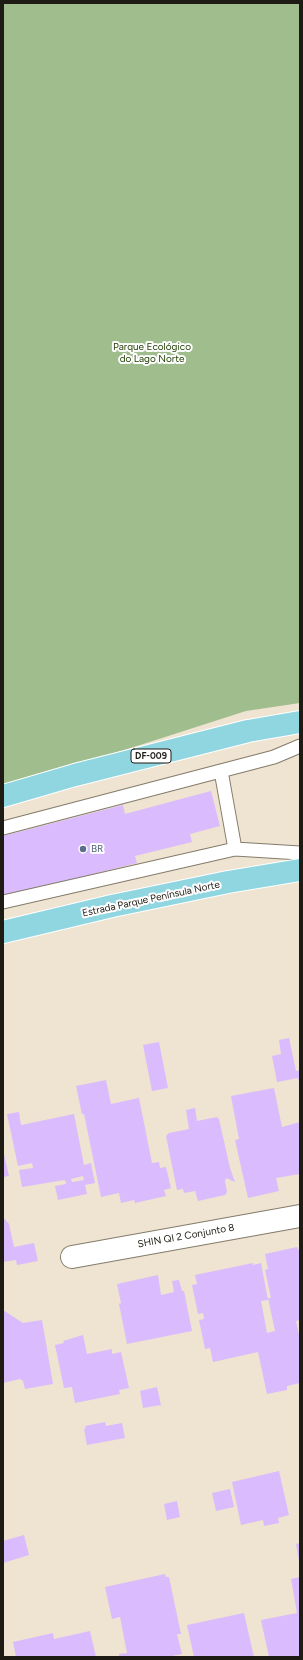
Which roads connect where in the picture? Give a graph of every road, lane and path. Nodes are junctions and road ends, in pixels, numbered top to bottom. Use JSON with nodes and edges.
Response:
{"nodes":[{"id":1,"x":300,"y":722,"type":"edge"},
{"id":2,"x":300,"y":746,"type":"edge"},
{"id":3,"x":221,"y":771,"type":"junction"},
{"id":4,"x":3,"y":796,"type":"edge"},
{"id":5,"x":3,"y":828,"type":"edge"},
{"id":6,"x":235,"y":849,"type":"junction"},
{"id":7,"x":300,"y":853,"type":"edge"},
{"id":8,"x":300,"y":870,"type":"edge"},
{"id":9,"x":3,"y":902,"type":"edge"},
{"id":10,"x":3,"y":932,"type":"edge"},
{"id":11,"x":300,"y":1216,"type":"edge"},
{"id":12,"x":72,"y":1257,"type":"dead end"}],
"edges":[{"from":1,"to":4,"type":"main road","number":"DF-009"},
{"from":2,"to":3,"type":"lane"},
{"from":3,"to":5,"type":"lane"},
{"from":3,"to":6,"type":"lane"},
{"from":6,"to":7,"type":"lane"},
{"from":6,"to":9,"type":"lane"},
{"from":8,"to":10,"type":"main road","name":"Estrada Parque Península Norte"},
{"from":11,"to":12,"type":"street","name":"SHIN QI 2 Conjunto 8"}]}
